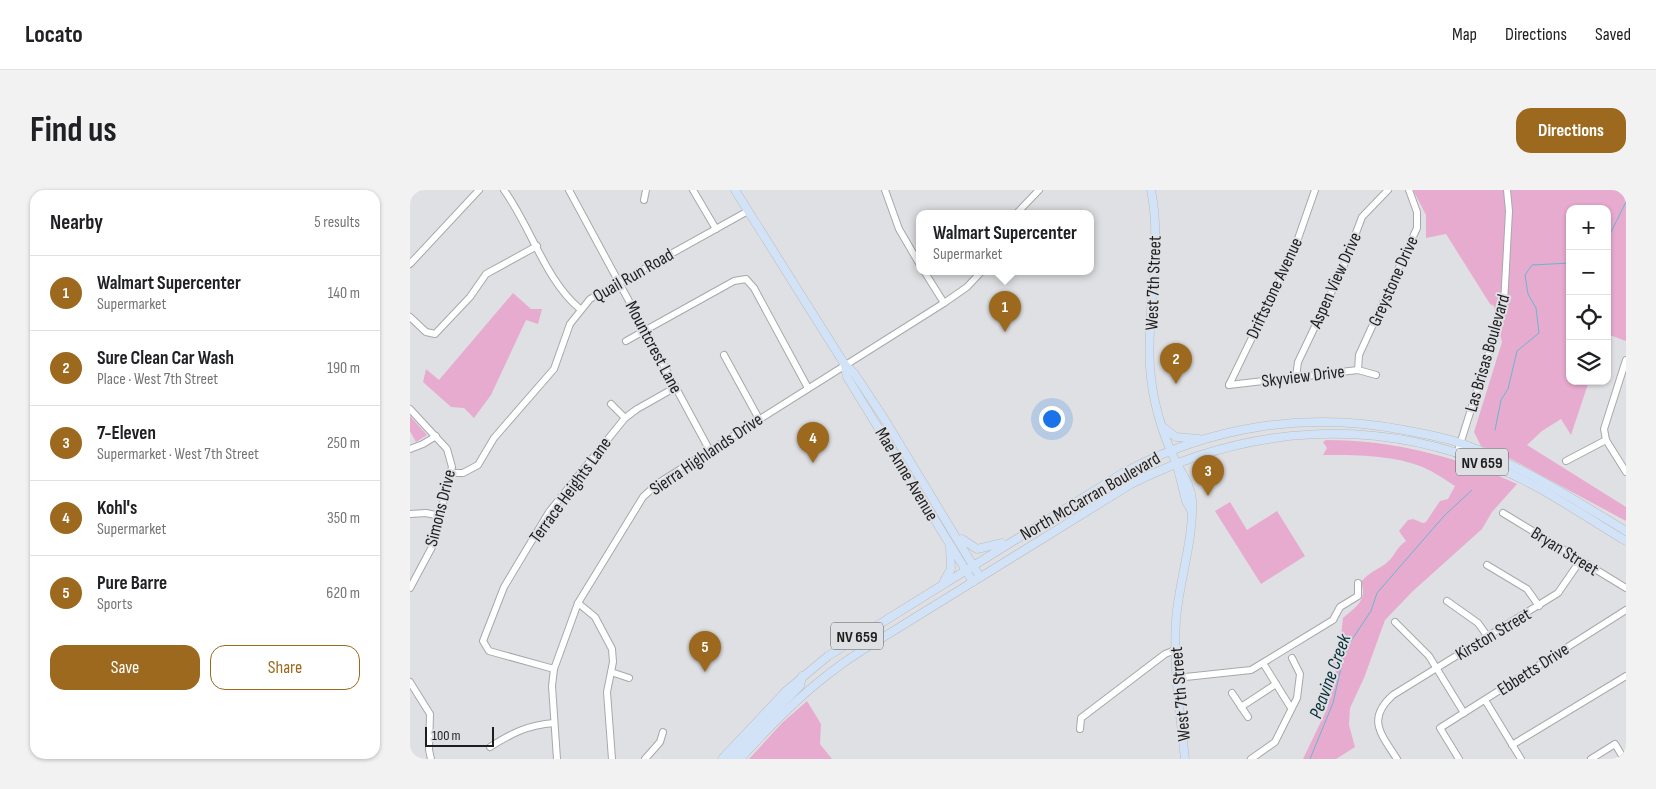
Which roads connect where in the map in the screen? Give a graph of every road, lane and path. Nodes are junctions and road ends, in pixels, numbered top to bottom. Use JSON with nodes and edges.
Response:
{"nodes":[{"id":1,"x":479,"y":190,"type":"edge"},
{"id":2,"x":504,"y":190,"type":"edge"},
{"id":3,"x":569,"y":190,"type":"edge"},
{"id":4,"x":646,"y":190,"type":"edge"},
{"id":5,"x":694,"y":190,"type":"edge"},
{"id":6,"x":735,"y":190,"type":"edge"},
{"id":7,"x":885,"y":190,"type":"edge"},
{"id":8,"x":1039,"y":190,"type":"edge"},
{"id":9,"x":1150,"y":190,"type":"edge"},
{"id":10,"x":1316,"y":190,"type":"edge"},
{"id":11,"x":1388,"y":190,"type":"edge"},
{"id":12,"x":1507,"y":190,"type":"edge"},
{"id":13,"x":1410,"y":191,"type":"edge"},
{"id":14,"x":644,"y":200,"type":"dead end"},
{"id":15,"x":1020,"y":210,"type":"edge"},
{"id":16,"x":748,"y":211,"type":"junction"},
{"id":17,"x":716,"y":229,"type":"junction"},
{"id":18,"x":537,"y":246,"type":"junction"},
{"id":19,"x":916,"y":258,"type":"edge"},
{"id":20,"x":410,"y":264,"type":"edge"},
{"id":21,"x":926,"y":275,"type":"edge"},
{"id":22,"x":978,"y":275,"type":"edge"},
{"id":23,"x":619,"y":282,"type":"junction"},
{"id":24,"x":944,"y":303,"type":"junction"},
{"id":25,"x":580,"y":309,"type":"junction"},
{"id":26,"x":410,"y":317,"type":"edge"},
{"id":27,"x":645,"y":331,"type":"junction"},
{"id":28,"x":626,"y":341,"type":"dead end"},
{"id":29,"x":724,"y":355,"type":"dead end"},
{"id":30,"x":1626,"y":360,"type":"edge"},
{"id":31,"x":845,"y":365,"type":"junction"},
{"id":32,"x":1358,"y":370,"type":"junction"},
{"id":33,"x":1376,"y":375,"type":"dead end"},
{"id":34,"x":1296,"y":377,"type":"junction"},
{"id":35,"x":1229,"y":385,"type":"joint"},
{"id":36,"x":676,"y":387,"type":"junction"},
{"id":37,"x":808,"y":388,"type":"junction"},
{"id":38,"x":611,"y":404,"type":"dead end"},
{"id":39,"x":410,"y":408,"type":"edge"},
{"id":40,"x":625,"y":418,"type":"junction"},
{"id":41,"x":759,"y":419,"type":"junction"},
{"id":42,"x":1161,"y":422,"type":"junction"},
{"id":43,"x":436,"y":436,"type":"junction"},
{"id":44,"x":1204,"y":439,"type":"junction"},
{"id":45,"x":1606,"y":440,"type":"junction"},
{"id":46,"x":1461,"y":443,"type":"junction"},
{"id":47,"x":410,"y":449,"type":"edge"},
{"id":48,"x":710,"y":450,"type":"junction"},
{"id":49,"x":1171,"y":450,"type":"junction"},
{"id":50,"x":1457,"y":454,"type":"junction"},
{"id":51,"x":1566,"y":461,"type":"dead end"},
{"id":52,"x":1176,"y":463,"type":"junction"},
{"id":53,"x":1626,"y":472,"type":"edge"},
{"id":54,"x":451,"y":473,"type":"junction"},
{"id":55,"x":1503,"y":513,"type":"dead end"},
{"id":56,"x":410,"y":514,"type":"edge"},
{"id":57,"x":440,"y":516,"type":"junction"},
{"id":58,"x":951,"y":526,"type":"junction"},
{"id":59,"x":1626,"y":531,"type":"edge"},
{"id":60,"x":947,"y":539,"type":"junction"},
{"id":61,"x":1013,"y":540,"type":"junction"},
{"id":62,"x":1626,"y":541,"type":"edge"},
{"id":63,"x":1580,"y":561,"type":"junction"},
{"id":64,"x":974,"y":564,"type":"junction"},
{"id":65,"x":1487,"y":565,"type":"dead end"},
{"id":66,"x":966,"y":570,"type":"junction"},
{"id":67,"x":976,"y":579,"type":"junction"},
{"id":68,"x":1358,"y":583,"type":"dead end"},
{"id":69,"x":410,"y":588,"type":"edge"},
{"id":70,"x":1626,"y":588,"type":"edge"},
{"id":71,"x":932,"y":590,"type":"junction"},
{"id":72,"x":1446,"y":601,"type":"dead end"},
{"id":73,"x":578,"y":603,"type":"junction"},
{"id":74,"x":1539,"y":606,"type":"junction"},
{"id":75,"x":1626,"y":610,"type":"edge"},
{"id":76,"x":1395,"y":622,"type":"dead end"},
{"id":77,"x":1488,"y":637,"type":"junction"},
{"id":78,"x":1175,"y":650,"type":"junction"},
{"id":79,"x":1292,"y":658,"type":"dead end"},
{"id":80,"x":1263,"y":663,"type":"junction"},
{"id":81,"x":1437,"y":668,"type":"junction"},
{"id":82,"x":554,"y":669,"type":"junction"},
{"id":83,"x":611,"y":672,"type":"junction"},
{"id":84,"x":802,"y":676,"type":"junction"},
{"id":85,"x":1626,"y":676,"type":"edge"},
{"id":86,"x":629,"y":678,"type":"dead end"},
{"id":87,"x":1176,"y":678,"type":"junction"},
{"id":88,"x":410,"y":682,"type":"edge"},
{"id":89,"x":1276,"y":684,"type":"junction"},
{"id":90,"x":1232,"y":693,"type":"dead end"},
{"id":91,"x":1485,"y":700,"type":"junction"},
{"id":92,"x":1241,"y":707,"type":"junction"},
{"id":93,"x":1292,"y":708,"type":"junction"},
{"id":94,"x":1464,"y":712,"type":"junction"},
{"id":95,"x":1248,"y":717,"type":"dead end"},
{"id":96,"x":554,"y":723,"type":"junction"},
{"id":97,"x":1080,"y":729,"type":"dead end"},
{"id":98,"x":663,"y":732,"type":"dead end"},
{"id":99,"x":1512,"y":745,"type":"junction"},
{"id":100,"x":490,"y":747,"type":"dead end"},
{"id":101,"x":431,"y":759,"type":"edge"},
{"id":102,"x":557,"y":759,"type":"edge"},
{"id":103,"x":612,"y":759,"type":"edge"},
{"id":104,"x":645,"y":759,"type":"edge"},
{"id":105,"x":722,"y":759,"type":"edge"},
{"id":106,"x":732,"y":759,"type":"edge"},
{"id":107,"x":740,"y":759,"type":"edge"},
{"id":108,"x":1186,"y":759,"type":"edge"},
{"id":109,"x":1252,"y":759,"type":"edge"},
{"id":110,"x":1397,"y":759,"type":"edge"},
{"id":111,"x":1459,"y":759,"type":"edge"},
{"id":112,"x":1521,"y":759,"type":"edge"},
{"id":113,"x":1591,"y":759,"type":"edge"},
{"id":114,"x":1624,"y":759,"type":"edge"}],
"edges":[{"from":1,"to":20,"type":"street"},
{"from":2,"to":18,"type":"street"},
{"from":3,"to":23,"type":"street","name":"Mountcrest Lane"},
{"from":4,"to":14,"type":"street"},
{"from":5,"to":17,"type":"street"},
{"from":6,"to":16,"type":"main road","name":"Mae Anne Avenue"},
{"from":7,"to":19,"type":"street"},
{"from":8,"to":15,"type":"street"},
{"from":9,"to":42,"type":"main road","name":"West 7th Street"},
{"from":10,"to":35,"type":"street","name":"Driftstone Avenue"},
{"from":11,"to":34,"type":"street","name":"Aspen View Drive"},
{"from":12,"to":46,"type":"street","name":"Las Brisas Boulevard"},
{"from":13,"to":32,"type":"street","name":"Greystone Drive"},
{"from":16,"to":17,"type":"street","name":"Quail Run Road"},
{"from":16,"to":31,"type":"main road","name":"Mae Anne Avenue"},
{"from":17,"to":23,"type":"street","name":"Quail Run Road"},
{"from":18,"to":25,"type":"street"},
{"from":18,"to":26,"type":"street"},
{"from":21,"to":24,"type":"street"},
{"from":22,"to":24,"type":"street","name":"Sierra Highlands Drive"},
{"from":23,"to":25,"type":"street","name":"Quail Run Road"},
{"from":23,"to":27,"type":"street","name":"Mountcrest Lane"},
{"from":24,"to":31,"type":"street","name":"Sierra Highlands Drive"},
{"from":25,"to":54,"type":"street","name":"Quail Run Road"},
{"from":27,"to":28,"type":"street"},
{"from":27,"to":36,"type":"street","name":"Mountcrest Lane"},
{"from":27,"to":37,"type":"street"},
{"from":29,"to":41,"type":"street"},
{"from":30,"to":45,"type":"street"},
{"from":31,"to":37,"type":"street","name":"Sierra Highlands Drive"},
{"from":31,"to":58,"type":"main road","name":"Mae Anne Avenue"},
{"from":31,"to":60,"type":"main road","name":"Mae Anne Avenue"},
{"from":32,"to":33,"type":"street","name":"Skyview Drive"},
{"from":32,"to":34,"type":"street","name":"Skyview Drive"},
{"from":34,"to":35,"type":"street","name":"Skyview Drive"},
{"from":36,"to":40,"type":"street","name":"Terrace Heights Lane"},
{"from":36,"to":48,"type":"street","name":"Mountcrest Lane"},
{"from":37,"to":41,"type":"street","name":"Sierra Highlands Drive"},
{"from":38,"to":40,"type":"street"},
{"from":39,"to":43,"type":"street","name":"Simons Drive"},
{"from":40,"to":82,"type":"street","name":"Terrace Heights Lane"},
{"from":41,"to":48,"type":"street","name":"Sierra Highlands Drive"},
{"from":42,"to":44,"type":"main road"},
{"from":42,"to":49,"type":"main road","name":"West 7th Street"},
{"from":43,"to":47,"type":"street"},
{"from":43,"to":54,"type":"street","name":"Simons Drive"},
{"from":44,"to":46,"type":"main road","name":"North McCarran Boulevard","number":"NV 659"},
{"from":44,"to":49,"type":"main road","name":"North McCarran Boulevard","number":"NV 659"},
{"from":45,"to":51,"type":"street"},
{"from":45,"to":53,"type":"street"},
{"from":46,"to":50,"type":"street","name":"Las Brisas Boulevard"},
{"from":46,"to":59,"type":"main road","name":"North McCarran Boulevard","number":"NV 659"},
{"from":48,"to":73,"type":"street","name":"Sierra Highlands Drive"},
{"from":49,"to":52,"type":"main road","name":"West 7th Street"},
{"from":49,"to":61,"type":"main road","name":"North McCarran Boulevard","number":"NV 659"},
{"from":50,"to":52,"type":"main road","name":"North McCarran Boulevard","number":"NV 659"},
{"from":50,"to":62,"type":"main road","name":"North McCarran Boulevard","number":"NV 659"},
{"from":52,"to":67,"type":"main road","name":"North McCarran Boulevard","number":"NV 659"},
{"from":52,"to":78,"type":"main road","name":"West 7th Street"},
{"from":54,"to":57,"type":"street","name":"Simons Drive"},
{"from":55,"to":63,"type":"street","name":"Bryan Street"},
{"from":56,"to":57,"type":"street"},
{"from":57,"to":69,"type":"street","name":"Simons Drive"},
{"from":58,"to":61,"type":"main road"},
{"from":58,"to":64,"type":"main road","name":"Mae Anne Avenue"},
{"from":60,"to":66,"type":"main road","name":"Mae Anne Avenue"},
{"from":60,"to":71,"type":"main road"},
{"from":61,"to":64,"type":"main road","name":"North McCarran Boulevard","number":"NV 659"},
{"from":63,"to":70,"type":"street","name":"Bryan Street"},
{"from":63,"to":74,"type":"street","name":"Kirston Street"},
{"from":64,"to":66,"type":"main road","name":"North McCarran Boulevard","number":"NV 659"},
{"from":64,"to":67,"type":"main road","name":"Mae Anne Avenue"},
{"from":65,"to":74,"type":"street"},
{"from":66,"to":67,"type":"main road","name":"Mae Anne Avenue"},
{"from":66,"to":71,"type":"main road","name":"North McCarran Boulevard","number":"NV 659"},
{"from":67,"to":107,"type":"main road","name":"North McCarran Boulevard","number":"NV 659"},
{"from":68,"to":80,"type":"street"},
{"from":71,"to":84,"type":"main road","name":"North McCarran Boulevard","number":"NV 659"},
{"from":72,"to":77,"type":"street"},
{"from":73,"to":82,"type":"street","name":"Sierra Highlands Drive"},
{"from":73,"to":83,"type":"street"},
{"from":74,"to":77,"type":"street","name":"Kirston Street"},
{"from":75,"to":91,"type":"street","name":"Ebbetts Drive"},
{"from":76,"to":81,"type":"street"},
{"from":77,"to":81,"type":"street","name":"Kirston Street"},
{"from":78,"to":87,"type":"main road","name":"West 7th Street"},
{"from":78,"to":97,"type":"street"},
{"from":79,"to":93,"type":"street"},
{"from":80,"to":87,"type":"street"},
{"from":80,"to":89,"type":"street"},
{"from":81,"to":94,"type":"street"},
{"from":81,"to":110,"type":"street","name":"Kirston Street"},
{"from":82,"to":96,"type":"street","name":"Sierra Highlands Drive"},
{"from":83,"to":86,"type":"street"},
{"from":83,"to":103,"type":"street"},
{"from":84,"to":105,"type":"main road","name":"North McCarran Boulevard","number":"NV 659"},
{"from":84,"to":106,"type":"main road"},
{"from":85,"to":99,"type":"street"},
{"from":87,"to":108,"type":"main road","name":"West 7th Street"},
{"from":88,"to":101,"type":"street"},
{"from":89,"to":92,"type":"street"},
{"from":89,"to":93,"type":"street"},
{"from":90,"to":92,"type":"street"},
{"from":91,"to":94,"type":"street","name":"Ebbetts Drive"},
{"from":91,"to":99,"type":"street"},
{"from":92,"to":95,"type":"street"},
{"from":93,"to":109,"type":"street"},
{"from":94,"to":111,"type":"street","name":"Ebbetts Drive"},
{"from":96,"to":100,"type":"street"},
{"from":96,"to":102,"type":"street","name":"Sierra Highlands Drive"},
{"from":98,"to":104,"type":"street"},
{"from":99,"to":112,"type":"street"},
{"from":113,"to":114,"type":"street"}]}
